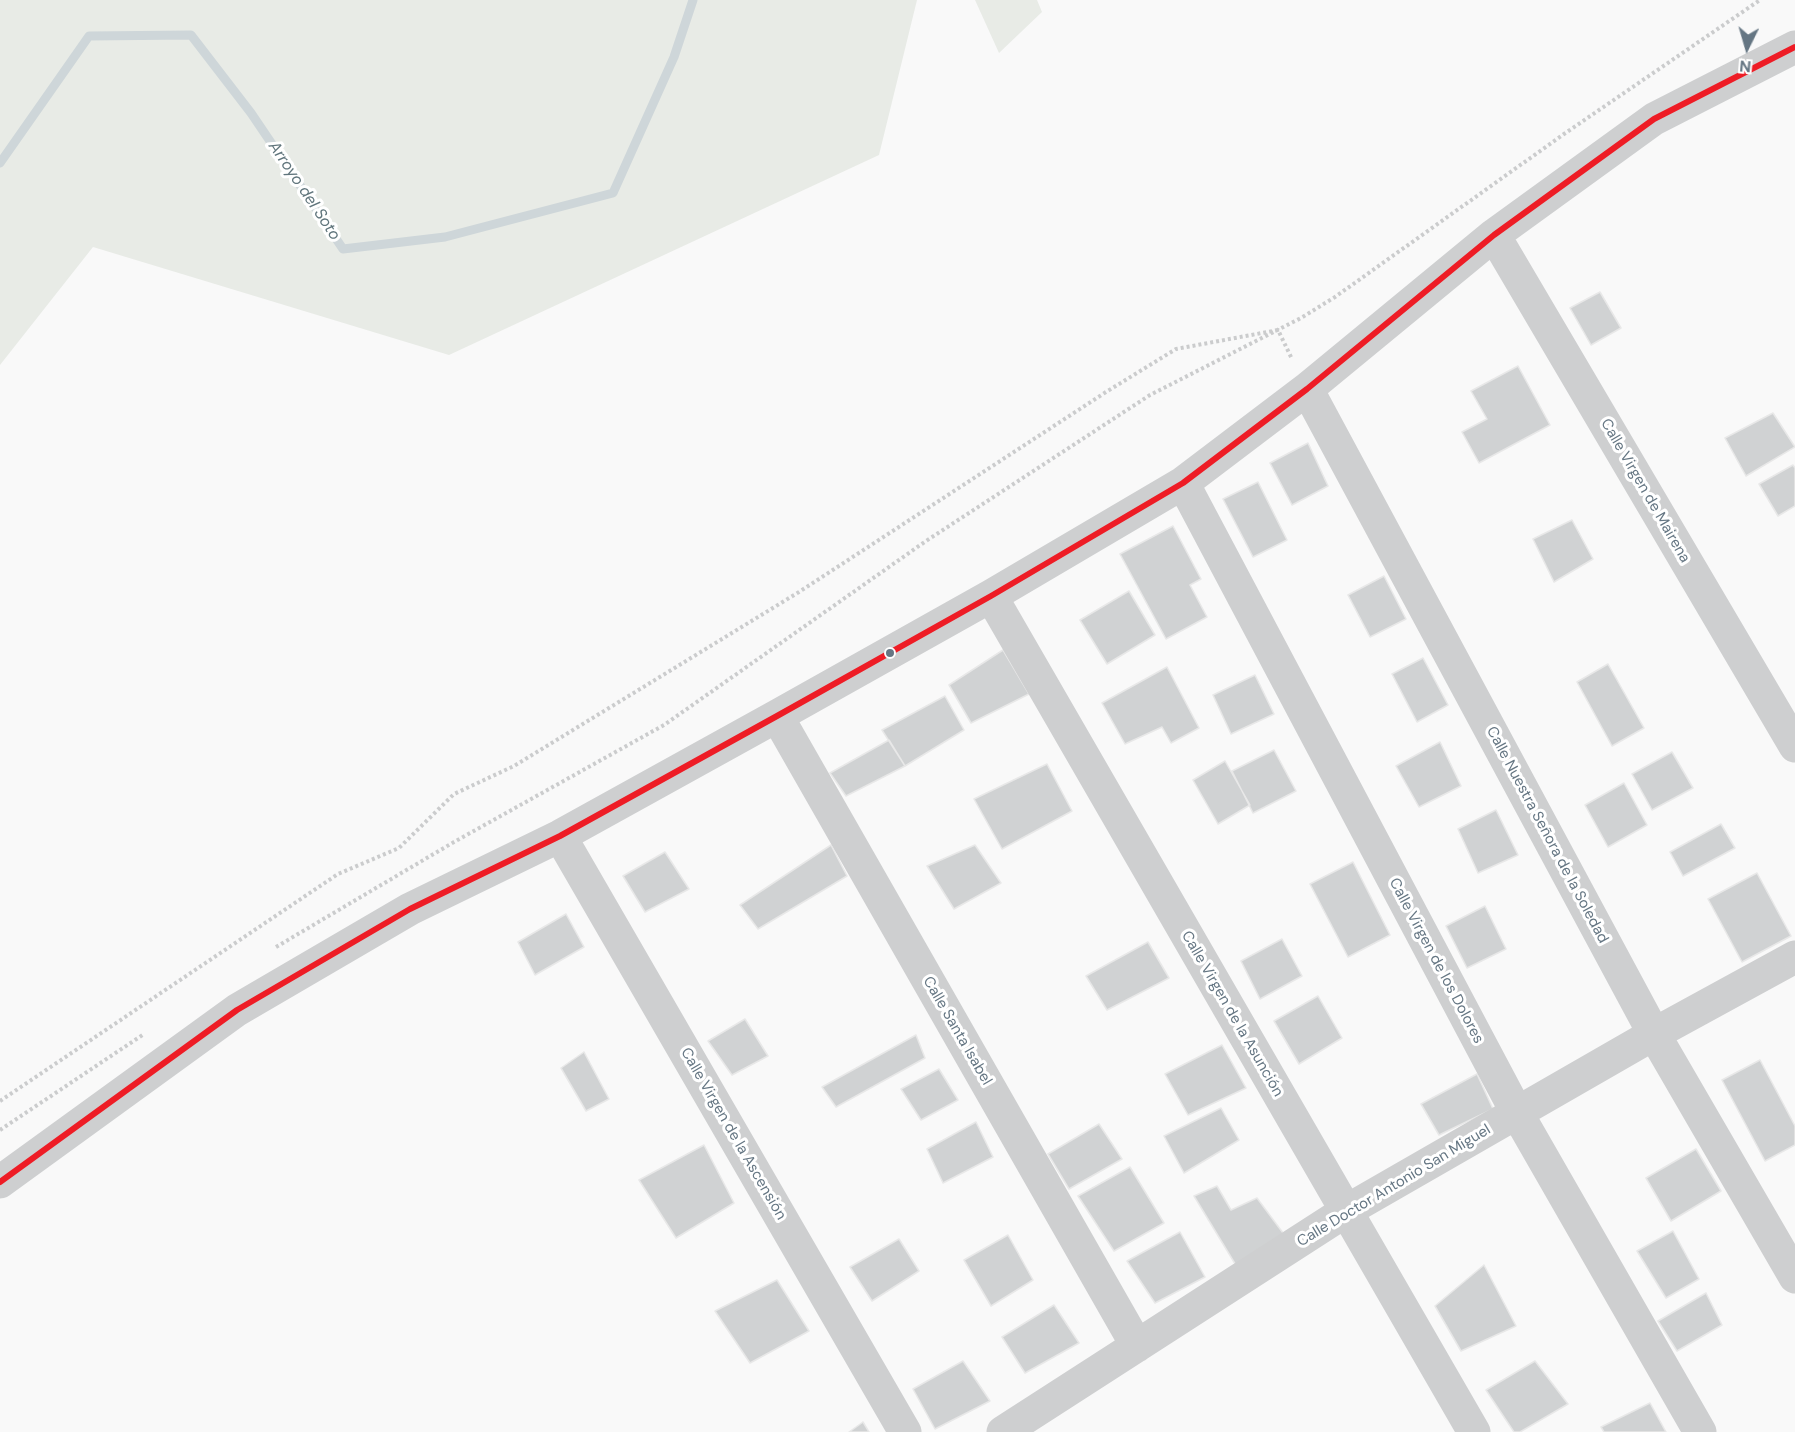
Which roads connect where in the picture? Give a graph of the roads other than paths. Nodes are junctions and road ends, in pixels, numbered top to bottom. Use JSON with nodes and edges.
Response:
{"nodes":[{"id":1,"x":1795,"y":46,"type":"edge"},
{"id":2,"x":1494,"y":235,"type":"junction"},
{"id":3,"x":1307,"y":389,"type":"junction"},
{"id":4,"x":1183,"y":483,"type":"junction"},
{"id":5,"x":991,"y":596,"type":"junction"},
{"id":6,"x":777,"y":716,"type":"junction"},
{"id":7,"x":1795,"y":746,"type":"edge"},
{"id":8,"x":560,"y":836,"type":"junction"},
{"id":9,"x":1795,"y":957,"type":"edge"},
{"id":10,"x":1654,"y":1034,"type":"junction"},
{"id":11,"x":1517,"y":1113,"type":"junction"},
{"id":12,"x":0,"y":1182,"type":"edge"},
{"id":13,"x":1346,"y":1211,"type":"junction"},
{"id":14,"x":1795,"y":1277,"type":"edge"},
{"id":15,"x":1137,"y":1346,"type":"junction"},
{"id":16,"x":905,"y":1432,"type":"edge"},
{"id":17,"x":1003,"y":1432,"type":"edge"},
{"id":18,"x":1474,"y":1432,"type":"edge"},
{"id":19,"x":1700,"y":1432,"type":"edge"}],
"edges":[{"from":1,"to":2,"type":"street"},
{"from":2,"to":3,"type":"street"},
{"from":2,"to":7,"type":"street","name":"Calle Virgen de Mairena"},
{"from":3,"to":4,"type":"street"},
{"from":3,"to":10,"type":"street","name":"Calle Nuestra Señora de la Soledad"},
{"from":4,"to":5,"type":"street"},
{"from":4,"to":11,"type":"street","name":"Calle Virgen de los Dolores"},
{"from":5,"to":6,"type":"street"},
{"from":5,"to":13,"type":"street","name":"Calle Virgen de la Asunción"},
{"from":6,"to":8,"type":"street"},
{"from":6,"to":15,"type":"street","name":"Calle Santa Isabel"},
{"from":8,"to":12,"type":"street"},
{"from":8,"to":16,"type":"street","name":"Calle Virgen de la Ascensión"},
{"from":9,"to":10,"type":"street","name":"Calle Doctor Antonio San Miguel"},
{"from":10,"to":11,"type":"street","name":"Calle Doctor Antonio San Miguel"},
{"from":10,"to":14,"type":"street","name":"Calle Nuestra Señora de la Soledad"},
{"from":11,"to":13,"type":"street","name":"Calle Doctor Antonio San Miguel"},
{"from":11,"to":19,"type":"street","name":"Calle Virgen de los Dolores"},
{"from":13,"to":15,"type":"street","name":"Calle Doctor Antonio San Miguel"},
{"from":13,"to":18,"type":"street","name":"Calle Virgen de la Asunción"},
{"from":15,"to":17,"type":"street","name":"Calle Doctor Antonio San Miguel"}]}
